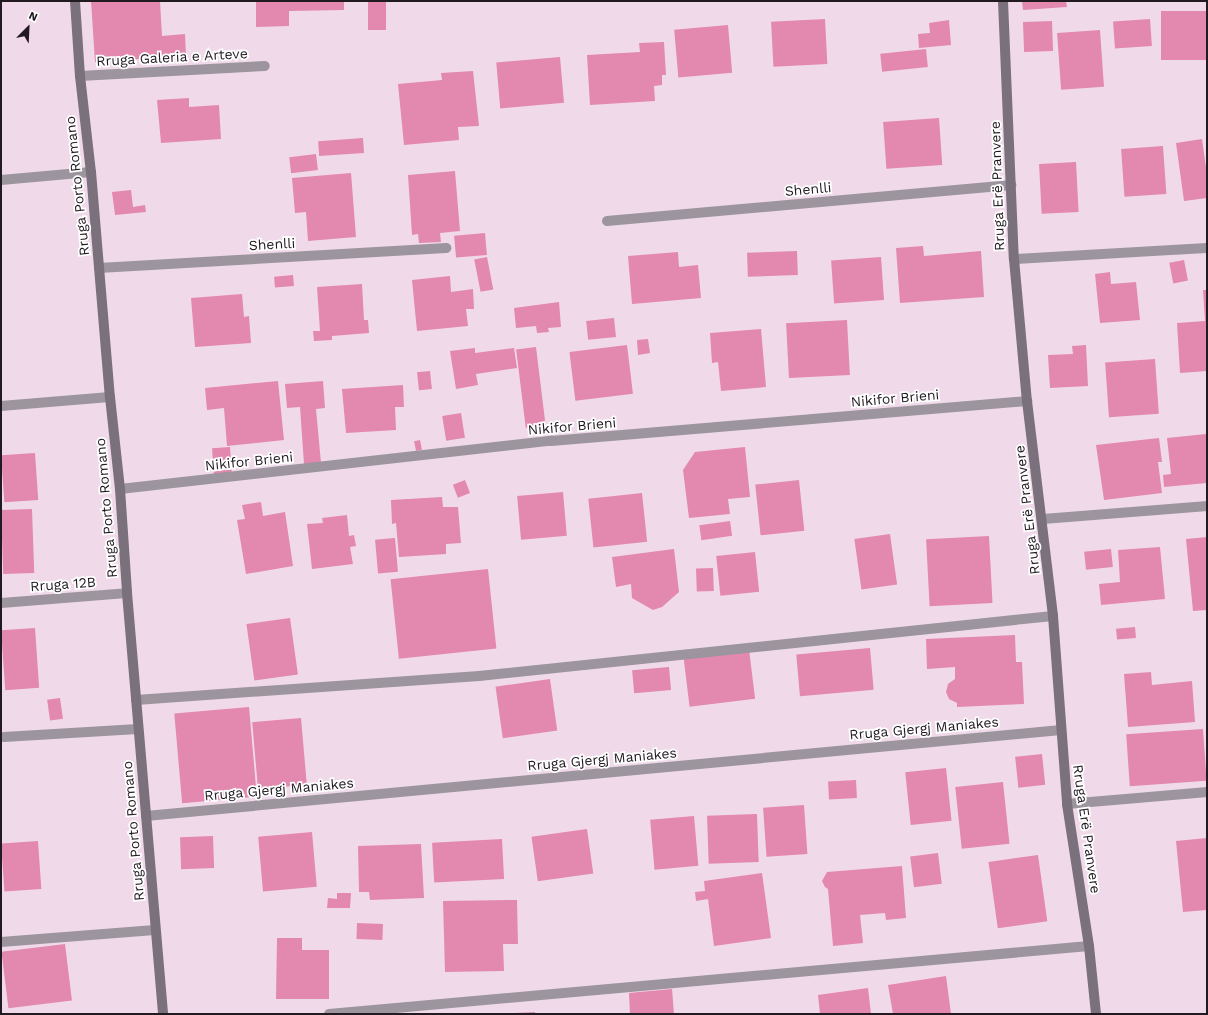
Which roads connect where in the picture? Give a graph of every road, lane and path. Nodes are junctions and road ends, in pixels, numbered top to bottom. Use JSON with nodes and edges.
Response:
{"nodes":[{"id":1,"x":75,"y":1,"type":"edge"},
{"id":2,"x":1002,"y":1,"type":"edge"},
{"id":3,"x":265,"y":66,"type":"dead end"},
{"id":4,"x":80,"y":76,"type":"junction"},
{"id":5,"x":91,"y":172,"type":"junction"},
{"id":6,"x":1,"y":180,"type":"edge"},
{"id":7,"x":1011,"y":185,"type":"junction"},
{"id":8,"x":607,"y":221,"type":"dead end"},
{"id":9,"x":446,"y":248,"type":"dead end"},
{"id":10,"x":1207,"y":248,"type":"edge"},
{"id":11,"x":1014,"y":259,"type":"junction"},
{"id":12,"x":99,"y":268,"type":"junction"},
{"id":13,"x":110,"y":397,"type":"junction"},
{"id":14,"x":1027,"y":401,"type":"junction"},
{"id":15,"x":1,"y":406,"type":"edge"},
{"id":16,"x":120,"y":489,"type":"junction"},
{"id":17,"x":1207,"y":506,"type":"edge"},
{"id":18,"x":1043,"y":520,"type":"junction"},
{"id":19,"x":127,"y":593,"type":"junction"},
{"id":20,"x":1,"y":603,"type":"edge"},
{"id":21,"x":1053,"y":616,"type":"junction"},
{"id":22,"x":136,"y":700,"type":"junction"},
{"id":23,"x":138,"y":730,"type":"junction"},
{"id":24,"x":1060,"y":730,"type":"junction"},
{"id":25,"x":4,"y":737,"type":"dead end"},
{"id":26,"x":1207,"y":792,"type":"edge"},
{"id":27,"x":1067,"y":804,"type":"junction"},
{"id":28,"x":146,"y":816,"type":"junction"},
{"id":29,"x":156,"y":930,"type":"junction"},
{"id":30,"x":1,"y":942,"type":"edge"},
{"id":31,"x":1089,"y":946,"type":"junction"},
{"id":32,"x":163,"y":1014,"type":"edge"},
{"id":33,"x":329,"y":1014,"type":"edge"},
{"id":34,"x":1096,"y":1014,"type":"edge"}],
"edges":[{"from":1,"to":4,"type":"street","name":"Rruga Porto Romano"},
{"from":2,"to":7,"type":"street","name":"Rruga Erë Pranvere"},
{"from":3,"to":4,"type":"street","name":"Rruga Galeria e Arteve"},
{"from":4,"to":5,"type":"street","name":"Rruga Porto Romano"},
{"from":5,"to":6,"type":"street"},
{"from":5,"to":12,"type":"street","name":"Rruga Porto Romano"},
{"from":7,"to":8,"type":"street","name":"Shenlli"},
{"from":7,"to":11,"type":"street","name":"Rruga Erë Pranvere"},
{"from":9,"to":12,"type":"street","name":"Shenlli"},
{"from":10,"to":11,"type":"street"},
{"from":11,"to":14,"type":"street","name":"Rruga Erë Pranvere"},
{"from":12,"to":13,"type":"street","name":"Rruga Porto Romano"},
{"from":13,"to":15,"type":"street"},
{"from":13,"to":16,"type":"street","name":"Rruga Porto Romano"},
{"from":14,"to":16,"type":"street","name":"Nikifor Brieni"},
{"from":14,"to":18,"type":"street","name":"Rruga Erë Pranvere"},
{"from":16,"to":19,"type":"street","name":"Rruga Porto Romano"},
{"from":17,"to":18,"type":"street"},
{"from":18,"to":21,"type":"street","name":"Rruga Erë Pranvere"},
{"from":19,"to":20,"type":"street","name":"Rruga 12B"},
{"from":19,"to":22,"type":"street","name":"Rruga Porto Romano"},
{"from":21,"to":22,"type":"street"},
{"from":21,"to":24,"type":"street","name":"Rruga Erë Pranvere"},
{"from":22,"to":23,"type":"street","name":"Rruga Porto Romano"},
{"from":23,"to":25,"type":"street"},
{"from":23,"to":28,"type":"street","name":"Rruga Porto Romano"},
{"from":24,"to":27,"type":"street","name":"Rruga Erë Pranvere"},
{"from":24,"to":28,"type":"street","name":"Rruga Gjergj Maniakes"},
{"from":26,"to":27,"type":"street"},
{"from":27,"to":31,"type":"street","name":"Rruga Erë Pranvere"},
{"from":28,"to":29,"type":"street","name":"Rruga Porto Romano"},
{"from":29,"to":30,"type":"street"},
{"from":29,"to":32,"type":"street","name":"Rruga Porto Romano"},
{"from":31,"to":33,"type":"street"},
{"from":31,"to":34,"type":"street","name":"Rruga Erë Pranvere"}]}
